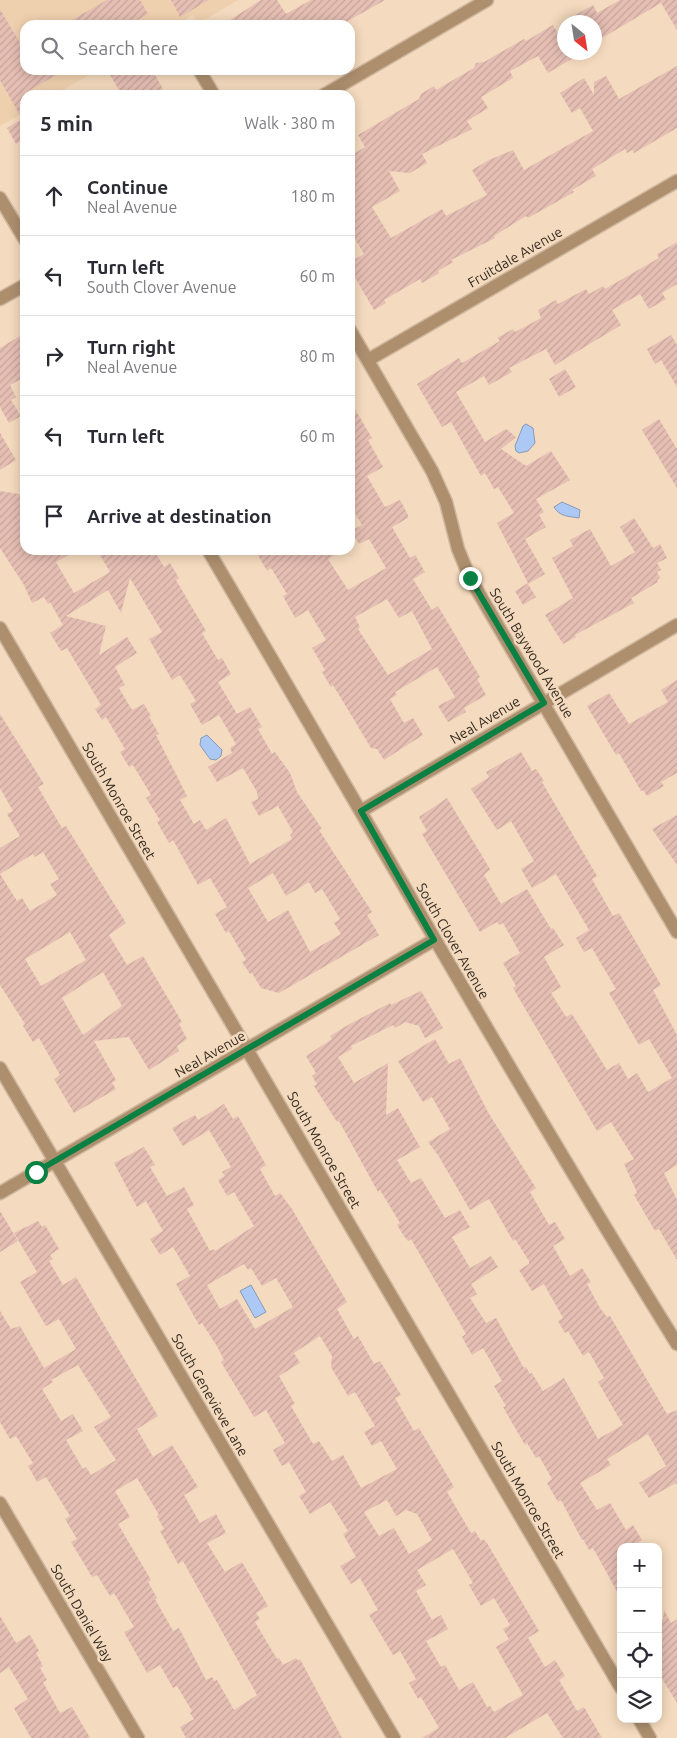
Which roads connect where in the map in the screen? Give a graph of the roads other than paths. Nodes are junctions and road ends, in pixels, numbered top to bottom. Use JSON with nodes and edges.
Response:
{"nodes":[{"id":1,"x":487,"y":0,"type":"edge"},
{"id":2,"x":202,"y":75,"type":"edge"},
{"id":3,"x":211,"y":90,"type":"edge"},
{"id":4,"x":333,"y":90,"type":"edge"},
{"id":5,"x":677,"y":181,"type":"edge"},
{"id":6,"x":0,"y":198,"type":"edge"},
{"id":7,"x":20,"y":232,"type":"edge"},
{"id":8,"x":20,"y":287,"type":"edge"},
{"id":9,"x":0,"y":299,"type":"edge"},
{"id":10,"x":355,"y":338,"type":"edge"},
{"id":11,"x":368,"y":360,"type":"junction"},
{"id":12,"x":211,"y":555,"type":"edge"},
{"id":13,"x":677,"y":625,"type":"edge"},
{"id":14,"x":0,"y":628,"type":"edge"},
{"id":15,"x":544,"y":703,"type":"junction"},
{"id":16,"x":361,"y":811,"type":"junction"},
{"id":17,"x":677,"y":932,"type":"edge"},
{"id":18,"x":434,"y":940,"type":"junction"},
{"id":19,"x":248,"y":1050,"type":"junction"},
{"id":20,"x":0,"y":1068,"type":"edge"},
{"id":21,"x":55,"y":1161,"type":"junction"},
{"id":22,"x":0,"y":1193,"type":"edge"},
{"id":23,"x":677,"y":1344,"type":"edge"},
{"id":24,"x":0,"y":1503,"type":"edge"},
{"id":25,"x":617,"y":1681,"type":"edge"},
{"id":26,"x":641,"y":1723,"type":"edge"},
{"id":27,"x":138,"y":1738,"type":"edge"},
{"id":28,"x":394,"y":1738,"type":"edge"},
{"id":29,"x":650,"y":1738,"type":"edge"}],
"edges":[{"from":1,"to":4,"type":"street"},
{"from":2,"to":3,"type":"street"},
{"from":5,"to":11,"type":"street","name":"Fruitdale Avenue"},
{"from":6,"to":7,"type":"street"},
{"from":8,"to":9,"type":"street"},
{"from":10,"to":11,"type":"street","name":"South Baywood Avenue"},
{"from":11,"to":15,"type":"street","name":"South Baywood Avenue"},
{"from":12,"to":16,"type":"street","name":"South Clover Avenue"},
{"from":13,"to":15,"type":"street","name":"Neal Avenue"},
{"from":14,"to":19,"type":"street","name":"South Monroe Street"},
{"from":15,"to":16,"type":"street","name":"Neal Avenue"},
{"from":15,"to":17,"type":"street","name":"South Baywood Avenue"},
{"from":16,"to":18,"type":"street","name":"South Clover Avenue"},
{"from":18,"to":19,"type":"street","name":"Neal Avenue"},
{"from":18,"to":23,"type":"street","name":"South Clover Avenue"},
{"from":19,"to":21,"type":"street","name":"Neal Avenue"},
{"from":19,"to":25,"type":"street","name":"South Monroe Street"},
{"from":20,"to":21,"type":"street","name":"South Genevieve Lane"},
{"from":21,"to":22,"type":"street","name":"Neal Avenue"},
{"from":21,"to":28,"type":"street","name":"South Genevieve Lane"},
{"from":24,"to":27,"type":"street","name":"South Daniel Way"},
{"from":26,"to":29,"type":"street"}]}
